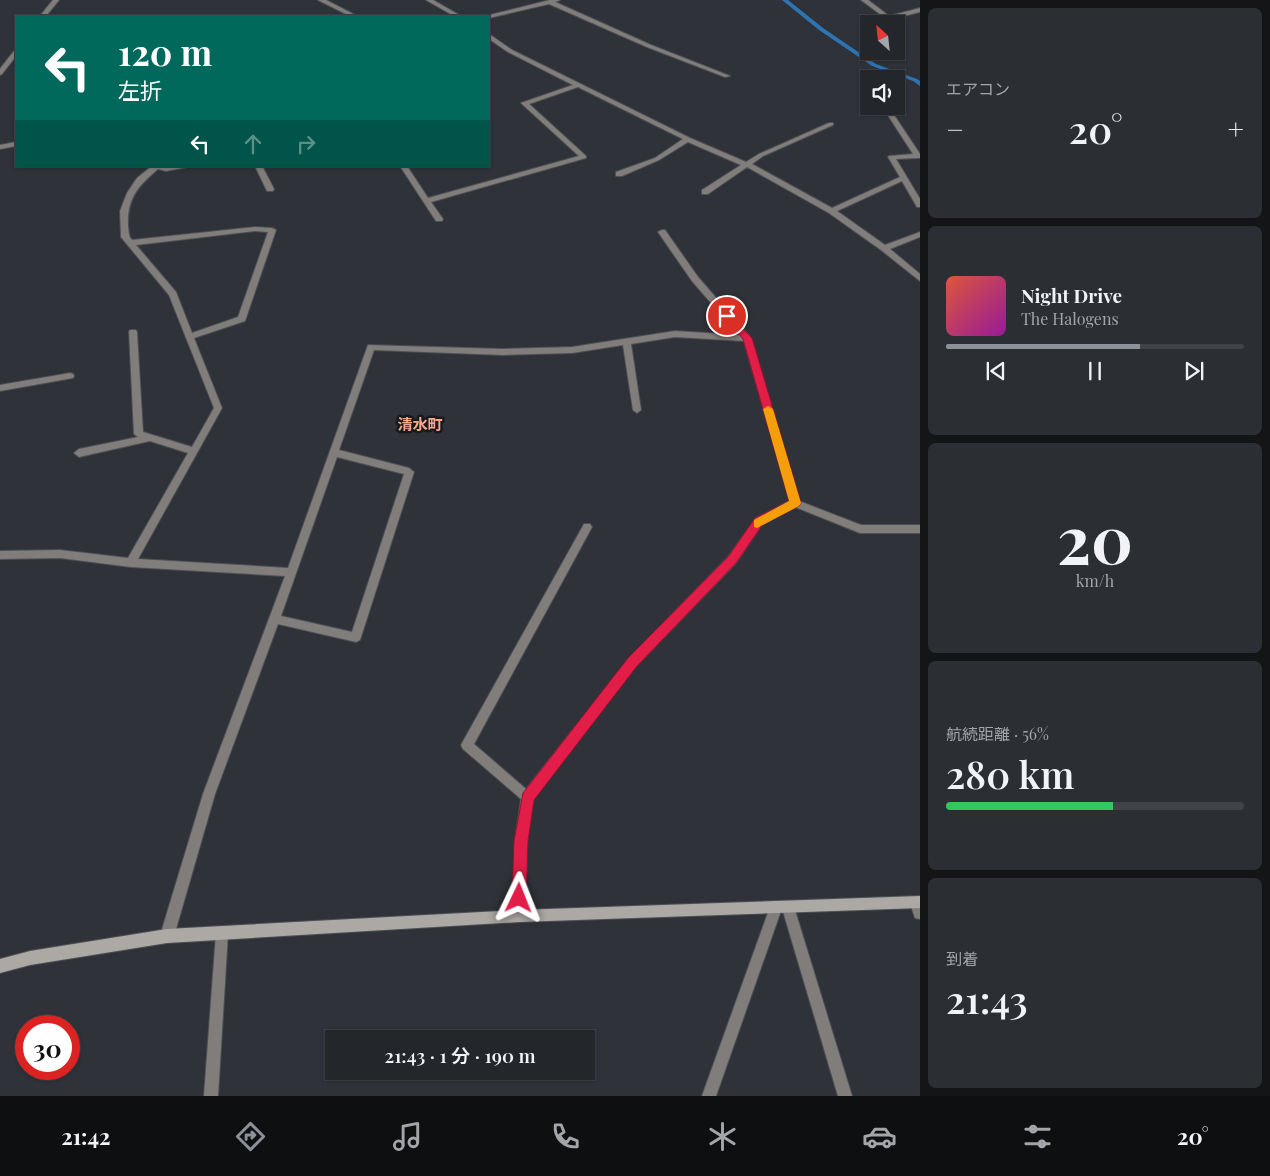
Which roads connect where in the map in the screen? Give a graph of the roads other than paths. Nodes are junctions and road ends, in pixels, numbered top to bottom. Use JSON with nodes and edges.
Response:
{"nodes":[{"id":1,"x":56,"y":0,"type":"edge"},
{"id":2,"x":321,"y":0,"type":"edge"},
{"id":3,"x":429,"y":0,"type":"edge"},
{"id":4,"x":558,"y":0,"type":"edge"},
{"id":5,"x":864,"y":0,"type":"edge"},
{"id":6,"x":550,"y":2,"type":"junction"},
{"id":7,"x":920,"y":10,"type":"edge"},
{"id":8,"x":44,"y":15,"type":"edge"},
{"id":9,"x":352,"y":15,"type":"edge"},
{"id":10,"x":456,"y":15,"type":"edge"},
{"id":11,"x":490,"y":16,"type":"edge"},
{"id":12,"x":490,"y":37,"type":"edge"},
{"id":13,"x":15,"y":53,"type":"edge"},
{"id":14,"x":0,"y":74,"type":"edge"},
{"id":15,"x":728,"y":76,"type":"dead end"},
{"id":16,"x":578,"y":85,"type":"junction"},
{"id":17,"x":891,"y":115,"type":"edge"},
{"id":18,"x":832,"y":124,"type":"dead end"},
{"id":19,"x":688,"y":139,"type":"junction"},
{"id":20,"x":15,"y":144,"type":"edge"},
{"id":21,"x":0,"y":146,"type":"edge"},
{"id":22,"x":748,"y":165,"type":"junction"},
{"id":23,"x":154,"y":167,"type":"edge"},
{"id":24,"x":159,"y":167,"type":"edge"},
{"id":25,"x":182,"y":167,"type":"edge"},
{"id":26,"x":259,"y":167,"type":"edge"},
{"id":27,"x":404,"y":167,"type":"edge"},
{"id":28,"x":619,"y":174,"type":"dead end"},
{"id":29,"x":904,"y":178,"type":"junction"},
{"id":30,"x":270,"y":189,"type":"dead end"},
{"id":31,"x":705,"y":192,"type":"dead end"},
{"id":32,"x":426,"y":201,"type":"junction"},
{"id":33,"x":920,"y":205,"type":"edge"},
{"id":34,"x":832,"y":211,"type":"junction"},
{"id":35,"x":439,"y":219,"type":"dead end"},
{"id":36,"x":662,"y":232,"type":"dead end"},
{"id":37,"x":920,"y":234,"type":"edge"},
{"id":38,"x":130,"y":243,"type":"junction"},
{"id":39,"x":884,"y":248,"type":"junction"},
{"id":40,"x":920,"y":278,"type":"edge"},
{"id":41,"x":133,"y":332,"type":"dead end"},
{"id":42,"x":191,"y":336,"type":"junction"},
{"id":43,"x":747,"y":338,"type":"junction"},
{"id":44,"x":627,"y":342,"type":"junction"},
{"id":45,"x":70,"y":376,"type":"dead end"},
{"id":46,"x":0,"y":388,"type":"edge"},
{"id":47,"x":637,"y":410,"type":"dead end"},
{"id":48,"x":151,"y":438,"type":"junction"},
{"id":49,"x":194,"y":451,"type":"junction"},
{"id":50,"x":333,"y":452,"type":"junction"},
{"id":51,"x":79,"y":453,"type":"dead end"},
{"id":52,"x":795,"y":503,"type":"junction"},
{"id":53,"x":587,"y":527,"type":"dead end"},
{"id":54,"x":920,"y":529,"type":"edge"},
{"id":55,"x":0,"y":555,"type":"edge"},
{"id":56,"x":131,"y":563,"type":"junction"},
{"id":57,"x":292,"y":572,"type":"junction"},
{"id":58,"x":274,"y":619,"type":"junction"},
{"id":59,"x":527,"y":798,"type":"junction"},
{"id":60,"x":919,"y":906,"type":"edge"},
{"id":61,"x":782,"y":907,"type":"junction"},
{"id":62,"x":519,"y":916,"type":"junction"},
{"id":63,"x":222,"y":933,"type":"junction"},
{"id":64,"x":167,"y":936,"type":"junction"},
{"id":65,"x":0,"y":966,"type":"edge"},
{"id":66,"x":211,"y":1096,"type":"edge"},
{"id":67,"x":709,"y":1096,"type":"edge"},
{"id":68,"x":844,"y":1096,"type":"edge"}],
"edges":[{"from":1,"to":8,"type":"street"},
{"from":2,"to":9,"type":"street"},
{"from":3,"to":10,"type":"street"},
{"from":4,"to":6,"type":"street"},
{"from":5,"to":7,"type":"street"},
{"from":6,"to":11,"type":"street"},
{"from":6,"to":15,"type":"street"},
{"from":12,"to":16,"type":"street"},
{"from":13,"to":14,"type":"street"},
{"from":16,"to":19,"type":"street"},
{"from":16,"to":32,"type":"street"},
{"from":17,"to":29,"type":"street"},
{"from":18,"to":22,"type":"street"},
{"from":19,"to":22,"type":"street"},
{"from":19,"to":28,"type":"street"},
{"from":20,"to":21,"type":"street"},
{"from":22,"to":31,"type":"street"},
{"from":22,"to":34,"type":"street"},
{"from":23,"to":38,"type":"street"},
{"from":24,"to":25,"type":"street"},
{"from":26,"to":30,"type":"street"},
{"from":27,"to":32,"type":"street"},
{"from":29,"to":33,"type":"street"},
{"from":29,"to":34,"type":"street"},
{"from":32,"to":35,"type":"street"},
{"from":34,"to":39,"type":"street"},
{"from":36,"to":43,"type":"street"},
{"from":37,"to":39,"type":"street"},
{"from":38,"to":42,"type":"street"},
{"from":38,"to":42,"type":"street"},
{"from":39,"to":40,"type":"street"},
{"from":41,"to":48,"type":"street"},
{"from":42,"to":49,"type":"street"},
{"from":43,"to":44,"type":"street"},
{"from":43,"to":52,"type":"street"},
{"from":44,"to":47,"type":"street"},
{"from":44,"to":50,"type":"street"},
{"from":45,"to":46,"type":"street"},
{"from":48,"to":49,"type":"street"},
{"from":48,"to":51,"type":"street"},
{"from":49,"to":56,"type":"street"},
{"from":50,"to":57,"type":"street"},
{"from":50,"to":58,"type":"street"},
{"from":52,"to":54,"type":"street"},
{"from":52,"to":59,"type":"street"},
{"from":53,"to":59,"type":"street"},
{"from":55,"to":56,"type":"street"},
{"from":56,"to":57,"type":"street"},
{"from":57,"to":58,"type":"street"},
{"from":58,"to":64,"type":"street"},
{"from":59,"to":62,"type":"street"},
{"from":60,"to":61,"type":"street"},
{"from":61,"to":62,"type":"street"},
{"from":61,"to":67,"type":"street"},
{"from":61,"to":68,"type":"street"},
{"from":62,"to":63,"type":"street"},
{"from":63,"to":64,"type":"street"},
{"from":63,"to":66,"type":"street"},
{"from":64,"to":65,"type":"street"}]}
